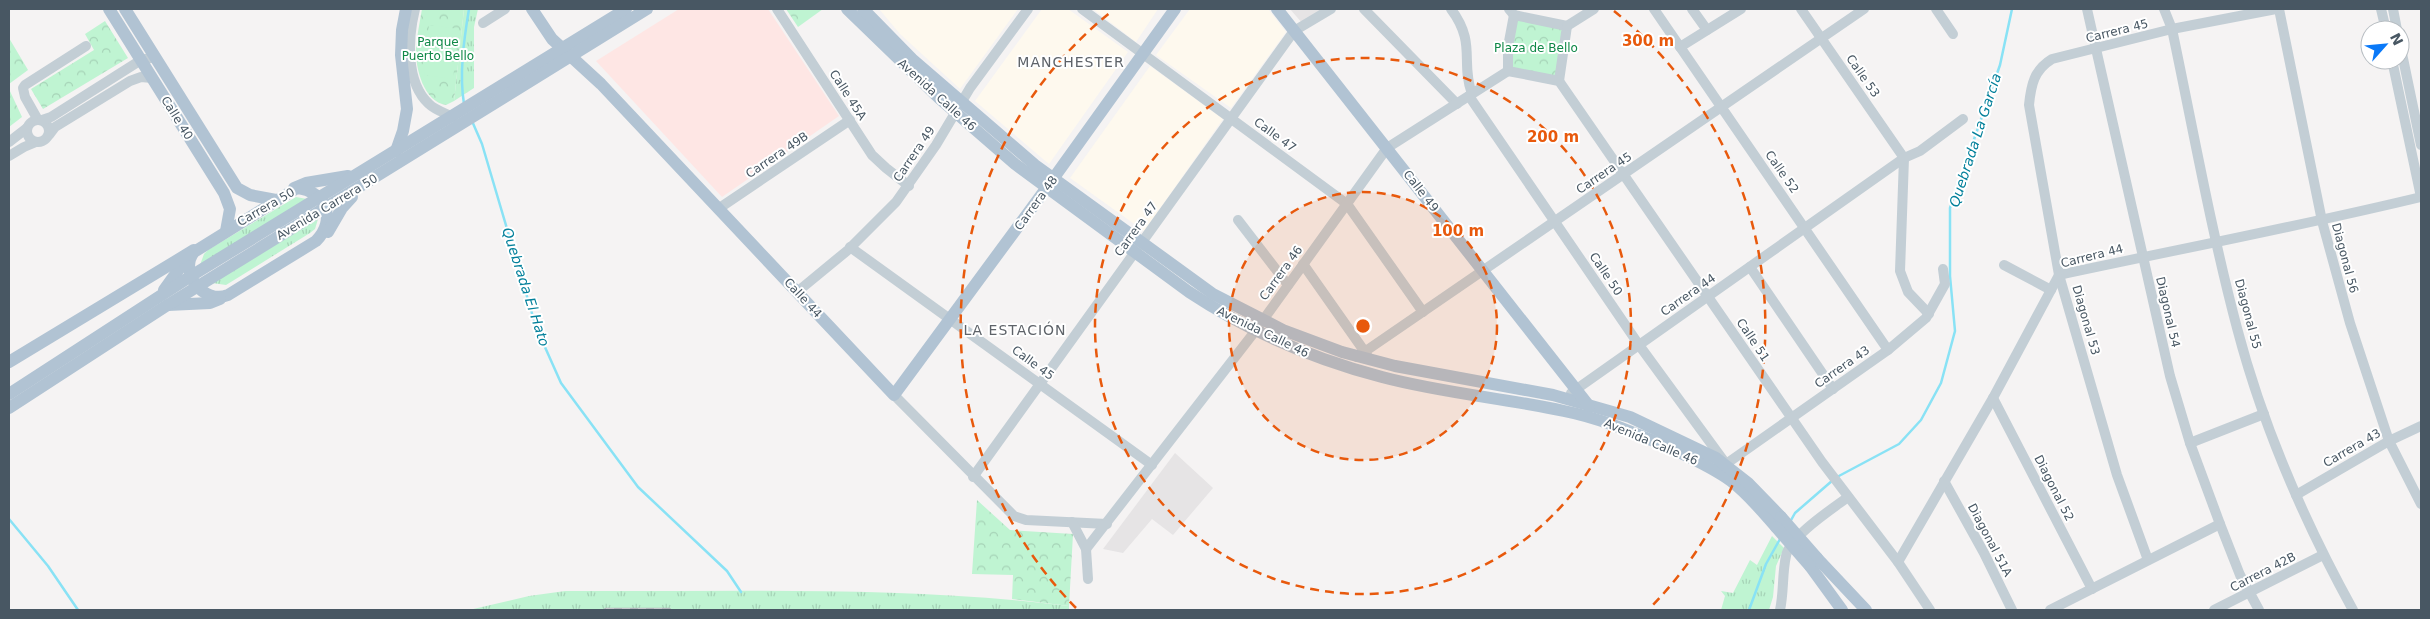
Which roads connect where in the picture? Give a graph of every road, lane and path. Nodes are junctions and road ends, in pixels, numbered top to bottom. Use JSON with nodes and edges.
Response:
{"nodes":[{"id":1,"x":109,"y":9,"type":"edge"},
{"id":2,"x":125,"y":9,"type":"edge"},
{"id":3,"x":406,"y":9,"type":"edge"},
{"id":4,"x":415,"y":9,"type":"edge"},
{"id":5,"x":505,"y":9,"type":"edge"},
{"id":6,"x":532,"y":9,"type":"edge"},
{"id":7,"x":626,"y":9,"type":"edge"},
{"id":8,"x":647,"y":9,"type":"edge"},
{"id":9,"x":777,"y":9,"type":"edge"},
{"id":10,"x":847,"y":9,"type":"edge"},
{"id":11,"x":863,"y":9,"type":"edge"},
{"id":12,"x":1028,"y":9,"type":"edge"},
{"id":13,"x":1082,"y":9,"type":"edge"},
{"id":14,"x":1175,"y":9,"type":"edge"},
{"id":15,"x":1277,"y":9,"type":"edge"},
{"id":16,"x":1331,"y":9,"type":"edge"},
{"id":17,"x":1364,"y":9,"type":"edge"},
{"id":18,"x":1451,"y":9,"type":"edge"},
{"id":19,"x":1594,"y":9,"type":"edge"},
{"id":20,"x":1654,"y":9,"type":"edge"},
{"id":21,"x":1692,"y":9,"type":"edge"},
{"id":22,"x":1741,"y":9,"type":"edge"},
{"id":23,"x":1801,"y":9,"type":"edge"},
{"id":24,"x":1864,"y":9,"type":"edge"},
{"id":25,"x":1936,"y":9,"type":"edge"},
{"id":26,"x":2087,"y":9,"type":"edge"},
{"id":27,"x":2164,"y":9,"type":"edge"},
{"id":28,"x":2277,"y":9,"type":"edge"},
{"id":29,"x":1511,"y":12,"type":"edge"},
{"id":30,"x":482,"y":23,"type":"dead end"},
{"id":31,"x":1568,"y":26,"type":"junction"},
{"id":32,"x":2172,"y":29,"type":"junction"},
{"id":33,"x":1707,"y":30,"type":"junction"},
{"id":34,"x":1294,"y":31,"type":"junction"},
{"id":35,"x":1953,"y":34,"type":"dead end"},
{"id":36,"x":1822,"y":39,"type":"junction"},
{"id":37,"x":86,"y":46,"type":"dead end"},
{"id":38,"x":1680,"y":47,"type":"junction"},
{"id":39,"x":2097,"y":49,"type":"junction"},
{"id":40,"x":567,"y":52,"type":"junction"},
{"id":41,"x":1143,"y":53,"type":"junction"},
{"id":42,"x":155,"y":57,"type":"junction"},
{"id":43,"x":2052,"y":59,"type":"joint"},
{"id":44,"x":141,"y":60,"type":"junction"},
{"id":45,"x":2394,"y":70,"type":"edge"},
{"id":46,"x":2405,"y":70,"type":"edge"},
{"id":47,"x":1508,"y":71,"type":"junction"},
{"id":48,"x":152,"y":78,"type":"junction"},
{"id":49,"x":1559,"y":82,"type":"junction"},
{"id":50,"x":1470,"y":95,"type":"junction"},
{"id":51,"x":1457,"y":104,"type":"junction"},
{"id":52,"x":958,"y":107,"type":"junction"},
{"id":53,"x":1722,"y":107,"type":"junction"},
{"id":54,"x":457,"y":118,"type":"junction"},
{"id":55,"x":1231,"y":119,"type":"junction"},
{"id":56,"x":1963,"y":119,"type":"dead end"},
{"id":57,"x":40,"y":120,"type":"junction"},
{"id":58,"x":850,"y":120,"type":"junction"},
{"id":59,"x":27,"y":128,"type":"junction"},
{"id":60,"x":49,"y":135,"type":"junction"},
{"id":61,"x":9,"y":142,"type":"edge"},
{"id":62,"x":36,"y":142,"type":"junction"},
{"id":63,"x":2421,"y":145,"type":"edge"},
{"id":64,"x":1387,"y":148,"type":"junction"},
{"id":65,"x":396,"y":151,"type":"junction"},
{"id":66,"x":9,"y":156,"type":"edge"},
{"id":67,"x":1904,"y":158,"type":"junction"},
{"id":68,"x":370,"y":173,"type":"junction"},
{"id":69,"x":1624,"y":174,"type":"junction"},
{"id":70,"x":1050,"y":184,"type":"junction"},
{"id":71,"x":909,"y":186,"type":"junction"},
{"id":72,"x":288,"y":192,"type":"junction"},
{"id":73,"x":2421,"y":197,"type":"edge"},
{"id":74,"x":276,"y":200,"type":"junction"},
{"id":75,"x":322,"y":203,"type":"junction"},
{"id":76,"x":1347,"y":204,"type":"junction"},
{"id":77,"x":718,"y":209,"type":"junction"},
{"id":78,"x":1238,"y":220,"type":"dead end"},
{"id":79,"x":1555,"y":221,"type":"junction"},
{"id":80,"x":2322,"y":221,"type":"junction"},
{"id":81,"x":1805,"y":228,"type":"junction"},
{"id":82,"x":226,"y":231,"type":"junction"},
{"id":83,"x":316,"y":241,"type":"junction"},
{"id":84,"x":2216,"y":241,"type":"junction"},
{"id":85,"x":850,"y":247,"type":"junction"},
{"id":86,"x":198,"y":248,"type":"junction"},
{"id":87,"x":1139,"y":248,"type":"junction"},
{"id":88,"x":2142,"y":257,"type":"junction"},
{"id":89,"x":1303,"y":264,"type":"junction"},
{"id":90,"x":2004,"y":265,"type":"dead end"},
{"id":91,"x":1750,"y":267,"type":"junction"},
{"id":92,"x":1943,"y":269,"type":"dead end"},
{"id":93,"x":1483,"y":270,"type":"junction"},
{"id":94,"x":2059,"y":275,"type":"junction"},
{"id":95,"x":194,"y":281,"type":"junction"},
{"id":96,"x":1288,"y":285,"type":"junction"},
{"id":97,"x":2051,"y":290,"type":"junction"},
{"id":98,"x":797,"y":292,"type":"junction"},
{"id":99,"x":228,"y":295,"type":"junction"},
{"id":100,"x":1708,"y":296,"type":"junction"},
{"id":101,"x":163,"y":301,"type":"junction"},
{"id":102,"x":1423,"y":312,"type":"junction"},
{"id":103,"x":1928,"y":314,"type":"junction"},
{"id":104,"x":950,"y":319,"type":"junction"},
{"id":105,"x":1259,"y":325,"type":"junction"},
{"id":106,"x":1639,"y":345,"type":"junction"},
{"id":107,"x":1888,"y":350,"type":"junction"},
{"id":108,"x":1364,"y":356,"type":"junction"},
{"id":109,"x":11,"y":362,"type":"edge"},
{"id":110,"x":1040,"y":384,"type":"junction"},
{"id":111,"x":1576,"y":389,"type":"junction"},
{"id":112,"x":1833,"y":389,"type":"junction"},
{"id":113,"x":9,"y":394,"type":"edge"},
{"id":114,"x":894,"y":395,"type":"junction"},
{"id":115,"x":1564,"y":398,"type":"junction"},
{"id":116,"x":1993,"y":398,"type":"junction"},
{"id":117,"x":1587,"y":403,"type":"junction"},
{"id":118,"x":9,"y":408,"type":"edge"},
{"id":119,"x":1550,"y":408,"type":"junction"},
{"id":120,"x":2264,"y":414,"type":"junction"},
{"id":121,"x":1791,"y":418,"type":"junction"},
{"id":122,"x":1600,"y":421,"type":"junction"},
{"id":123,"x":2421,"y":426,"type":"edge"},
{"id":124,"x":2389,"y":441,"type":"junction"},
{"id":125,"x":2190,"y":443,"type":"junction"},
{"id":126,"x":1726,"y":464,"type":"junction"},
{"id":127,"x":1152,"y":465,"type":"junction"},
{"id":128,"x":973,"y":477,"type":"junction"},
{"id":129,"x":1944,"y":481,"type":"junction"},
{"id":130,"x":2296,"y":495,"type":"junction"},
{"id":131,"x":1848,"y":497,"type":"junction"},
{"id":132,"x":2421,"y":504,"type":"edge"},
{"id":133,"x":1072,"y":522,"type":"junction"},
{"id":134,"x":1778,"y":522,"type":"junction"},
{"id":135,"x":1107,"y":524,"type":"junction"},
{"id":136,"x":2220,"y":524,"type":"junction"},
{"id":137,"x":1086,"y":549,"type":"junction"},
{"id":138,"x":2323,"y":555,"type":"junction"},
{"id":139,"x":2148,"y":560,"type":"junction"},
{"id":140,"x":1813,"y":562,"type":"junction"},
{"id":141,"x":1898,"y":562,"type":"junction"},
{"id":142,"x":1088,"y":579,"type":"dead end"},
{"id":143,"x":2092,"y":589,"type":"junction"},
{"id":144,"x":2248,"y":593,"type":"junction"},
{"id":145,"x":1780,"y":610,"type":"edge"},
{"id":146,"x":1842,"y":610,"type":"edge"},
{"id":147,"x":1866,"y":610,"type":"edge"},
{"id":148,"x":1930,"y":610,"type":"edge"},
{"id":149,"x":2012,"y":610,"type":"edge"},
{"id":150,"x":2050,"y":610,"type":"edge"},
{"id":151,"x":2214,"y":610,"type":"edge"},
{"id":152,"x":2258,"y":610,"type":"edge"},
{"id":153,"x":2353,"y":610,"type":"edge"}],
"edges":[{"from":1,"to":44,"type":"main road","name":"Calle 40"},
{"from":2,"to":42,"type":"main road","name":"Calle 40"},
{"from":3,"to":65,"type":"main road"},
{"from":4,"to":54,"type":"street"},
{"from":5,"to":30,"type":"street"},
{"from":6,"to":40,"type":"main road","name":"Calle 44"},
{"from":7,"to":40,"type":"main road","name":"Avenida Carrera 50"},
{"from":8,"to":40,"type":"main road","name":"Avenida Carrera 50"},
{"from":9,"to":58,"type":"street","name":"Calle 45A"},
{"from":10,"to":52,"type":"main road","name":"Avenida Calle 46"},
{"from":11,"to":52,"type":"main road","name":"Avenida Calle 46"},
{"from":12,"to":52,"type":"street","name":"Carrera 49"},
{"from":13,"to":41,"type":"street","name":"Calle 47"},
{"from":14,"to":41,"type":"main road","name":"Carrera 48"},
{"from":15,"to":34,"type":"main road","name":"Calle 49"},
{"from":16,"to":34,"type":"street","name":"Carrera 47"},
{"from":17,"to":51,"type":"street"},
{"from":18,"to":50,"type":"street","name":"Calle 50"},
{"from":19,"to":31,"type":"street"},
{"from":20,"to":38,"type":"street","name":"Calle 52"},
{"from":21,"to":33,"type":"street"},
{"from":22,"to":33,"type":"street"},
{"from":23,"to":36,"type":"street","name":"Calle 53"},
{"from":24,"to":36,"type":"street","name":"Carrera 45"},
{"from":25,"to":35,"type":"street"},
{"from":26,"to":39,"type":"street","name":"Diagonal 54"},
{"from":27,"to":32,"type":"street","name":"Diagonal 55"},
{"from":28,"to":32,"type":"street","name":"Carrera 45"},
{"from":28,"to":80,"type":"street","name":"Diagonal 56"},
{"from":29,"to":31,"type":"street"},
{"from":29,"to":47,"type":"street"},
{"from":31,"to":49,"type":"street"},
{"from":32,"to":39,"type":"street","name":"Carrera 45"},
{"from":32,"to":84,"type":"street","name":"Diagonal 55"},
{"from":33,"to":38,"type":"street"},
{"from":34,"to":55,"type":"street","name":"Carrera 47"},
{"from":34,"to":64,"type":"main road","name":"Calle 49"},
{"from":36,"to":53,"type":"street","name":"Carrera 45"},
{"from":36,"to":67,"type":"street","name":"Calle 53"},
{"from":37,"to":57,"type":"street"},
{"from":38,"to":53,"type":"street","name":"Calle 52"},
{"from":39,"to":43,"type":"street","name":"Carrera 45"},
{"from":39,"to":88,"type":"street","name":"Diagonal 54"},
{"from":40,"to":54,"type":"main road","name":"Avenida Carrera 50"},
{"from":40,"to":77,"type":"main road","name":"Calle 44"},
{"from":41,"to":55,"type":"street","name":"Calle 47"},
{"from":41,"to":70,"type":"main road","name":"Carrera 48"},
{"from":42,"to":44,"type":"street"},
{"from":42,"to":74,"type":"main road","name":"Calle 40"},
{"from":43,"to":94,"type":"street","name":"Diagonal 53"},
{"from":44,"to":48,"type":"main road","name":"Calle 40"},
{"from":44,"to":57,"type":"street"},
{"from":45,"to":73,"type":"street"},
{"from":46,"to":63,"type":"street"},
{"from":47,"to":49,"type":"street"},
{"from":47,"to":50,"type":"street","name":"Carrera 46"},
{"from":48,"to":60,"type":"street"},
{"from":48,"to":82,"type":"main road","name":"Calle 40"},
{"from":49,"to":69,"type":"street","name":"Calle 51"},
{"from":50,"to":51,"type":"street","name":"Carrera 46"},
{"from":50,"to":79,"type":"street","name":"Calle 50"},
{"from":51,"to":64,"type":"street","name":"Carrera 46"},
{"from":52,"to":70,"type":"main road","name":"Avenida Calle 46"},
{"from":52,"to":71,"type":"street","name":"Carrera 49"},
{"from":53,"to":69,"type":"street","name":"Carrera 45"},
{"from":53,"to":81,"type":"street","name":"Calle 52"},
{"from":54,"to":65,"type":"main road","name":"Avenida Carrera 50"},
{"from":54,"to":68,"type":"main road","name":"Avenida Carrera 50"},
{"from":55,"to":76,"type":"street","name":"Calle 47"},
{"from":55,"to":87,"type":"street","name":"Carrera 47"},
{"from":56,"to":67,"type":"street","name":"Carrera 44"},
{"from":57,"to":59,"type":"street"},
{"from":57,"to":60,"type":"street"},
{"from":58,"to":71,"type":"street","name":"Calle 45A"},
{"from":58,"to":77,"type":"street","name":"Carrera 49B"},
{"from":59,"to":61,"type":"street"},
{"from":59,"to":62,"type":"street"},
{"from":60,"to":62,"type":"street"},
{"from":62,"to":66,"type":"street"},
{"from":64,"to":76,"type":"street","name":"Carrera 46"},
{"from":64,"to":93,"type":"main road","name":"Calle 49"},
{"from":65,"to":68,"type":"main road","name":"Avenida Carrera 50"},
{"from":67,"to":81,"type":"street","name":"Carrera 44"},
{"from":67,"to":103,"type":"street"},
{"from":68,"to":72,"type":"main road"},
{"from":68,"to":75,"type":"main road","name":"Avenida Carrera 50"},
{"from":68,"to":83,"type":"main road"},
{"from":69,"to":79,"type":"street","name":"Carrera 45"},
{"from":69,"to":100,"type":"street","name":"Calle 51"},
{"from":70,"to":87,"type":"main road","name":"Avenida Calle 46"},
{"from":70,"to":104,"type":"main road","name":"Carrera 48"},
{"from":71,"to":85,"type":"street","name":"Carrera 49"},
{"from":72,"to":74,"type":"main road","name":"Carrera 50"},
{"from":72,"to":75,"type":"main road","name":"Carrera 50"},
{"from":73,"to":80,"type":"street","name":"Carrera 44"},
{"from":74,"to":82,"type":"main road","name":"Carrera 50"},
{"from":75,"to":83,"type":"main road"},
{"from":75,"to":95,"type":"main road","name":"Avenida Carrera 50"},
{"from":76,"to":89,"type":"street","name":"Carrera 46"},
{"from":76,"to":102,"type":"street","name":"Calle 47"},
{"from":77,"to":98,"type":"main road","name":"Calle 44"},
{"from":78,"to":96,"type":"street"},
{"from":79,"to":93,"type":"street","name":"Carrera 45"},
{"from":79,"to":106,"type":"street","name":"Calle 50"},
{"from":80,"to":84,"type":"street","name":"Carrera 44"},
{"from":80,"to":124,"type":"street","name":"Diagonal 56"},
{"from":81,"to":91,"type":"street","name":"Carrera 44"},
{"from":81,"to":107,"type":"street","name":"Calle 52"},
{"from":82,"to":86,"type":"main road","name":"Carrera 50"},
{"from":83,"to":99,"type":"main road"},
{"from":84,"to":88,"type":"street","name":"Carrera 44"},
{"from":84,"to":120,"type":"street","name":"Diagonal 55"},
{"from":85,"to":98,"type":"street","name":"Carrera 49"},
{"from":85,"to":104,"type":"street","name":"Calle 45"},
{"from":86,"to":95,"type":"main road"},
{"from":86,"to":101,"type":"main road"},
{"from":86,"to":109,"type":"main road"},
{"from":87,"to":105,"type":"main road","name":"Avenida Calle 46"},
{"from":87,"to":110,"type":"street","name":"Carrera 47"},
{"from":88,"to":94,"type":"street","name":"Carrera 44"},
{"from":88,"to":125,"type":"street","name":"Diagonal 54"},
{"from":89,"to":96,"type":"street","name":"Carrera 46"},
{"from":89,"to":108,"type":"street"},
{"from":90,"to":97,"type":"street"},
{"from":91,"to":100,"type":"street","name":"Carrera 44"},
{"from":91,"to":112,"type":"street"},
{"from":92,"to":103,"type":"street","name":"Carrera 43"},
{"from":93,"to":102,"type":"street","name":"Carrera 45"},
{"from":93,"to":111,"type":"main road","name":"Calle 49"},
{"from":94,"to":97,"type":"street","name":"Carrera 44"},
{"from":94,"to":139,"type":"street","name":"Diagonal 53"},
{"from":95,"to":99,"type":"main road"},
{"from":95,"to":101,"type":"main road","name":"Avenida Carrera 50"},
{"from":96,"to":105,"type":"street","name":"Carrera 46"},
{"from":97,"to":116,"type":"street","name":"Carrera 44"},
{"from":98,"to":114,"type":"main road","name":"Calle 44"},
{"from":99,"to":101,"type":"main road"},
{"from":100,"to":106,"type":"street","name":"Carrera 44"},
{"from":100,"to":121,"type":"street","name":"Calle 51"},
{"from":101,"to":113,"type":"main road","name":"Avenida Carrera 50"},
{"from":101,"to":118,"type":"main road","name":"Avenida Carrera 50"},
{"from":102,"to":108,"type":"street","name":"Carrera 45"},
{"from":103,"to":107,"type":"street","name":"Carrera 43"},
{"from":104,"to":110,"type":"street","name":"Calle 45"},
{"from":104,"to":114,"type":"main road","name":"Carrera 48"},
{"from":105,"to":108,"type":"main road","name":"Avenida Calle 46"},
{"from":105,"to":119,"type":"main road","name":"Avenida Calle 46"},
{"from":105,"to":127,"type":"street","name":"Carrera 46"},
{"from":106,"to":111,"type":"street","name":"Carrera 44"},
{"from":106,"to":126,"type":"street","name":"Calle 50"},
{"from":107,"to":112,"type":"street","name":"Carrera 43"},
{"from":108,"to":115,"type":"main road","name":"Avenida Calle 46"},
{"from":110,"to":127,"type":"street","name":"Calle 45"},
{"from":110,"to":128,"type":"street","name":"Carrera 47"},
{"from":111,"to":115,"type":"street","name":"Carrera 44"},
{"from":111,"to":117,"type":"main road","name":"Calle 49"},
{"from":112,"to":121,"type":"street","name":"Carrera 43"},
{"from":114,"to":128,"type":"street","name":"Calle 44"},
{"from":115,"to":117,"type":"main road","name":"Avenida Calle 46"},
{"from":115,"to":119,"type":"street","name":"Carrera 44"},
{"from":116,"to":129,"type":"street","name":"Carrera 44"},
{"from":116,"to":143,"type":"street","name":"Diagonal 52"},
{"from":117,"to":122,"type":"main road","name":"Calle 49"},
{"from":117,"to":126,"type":"main road","name":"Avenida Calle 46"},
{"from":119,"to":122,"type":"main road","name":"Avenida Calle 46"},
{"from":120,"to":125,"type":"street"},
{"from":120,"to":130,"type":"street","name":"Diagonal 55"},
{"from":121,"to":126,"type":"street","name":"Carrera 43"},
{"from":121,"to":131,"type":"street","name":"Calle 51"},
{"from":122,"to":134,"type":"main road","name":"Avenida Calle 46"},
{"from":123,"to":124,"type":"street","name":"Carrera 43"},
{"from":124,"to":130,"type":"street","name":"Carrera 43"},
{"from":124,"to":132,"type":"street","name":"Diagonal 56"},
{"from":125,"to":136,"type":"street","name":"Diagonal 54"},
{"from":126,"to":134,"type":"main road","name":"Avenida Calle 46"},
{"from":127,"to":135,"type":"street","name":"Carrera 46"},
{"from":128,"to":133,"type":"street","name":"Calle 44"},
{"from":129,"to":141,"type":"street","name":"Carrera 44"},
{"from":129,"to":149,"type":"street","name":"Diagonal 51A"},
{"from":130,"to":138,"type":"street","name":"Diagonal 55"},
{"from":131,"to":141,"type":"street","name":"Calle 51"},
{"from":131,"to":145,"type":"street"},
{"from":133,"to":135,"type":"street","name":"Calle 44"},
{"from":133,"to":137,"type":"street"},
{"from":134,"to":140,"type":"main road","bridge":true},
{"from":135,"to":137,"type":"street","name":"Carrera 46"},
{"from":136,"to":139,"type":"street"},
{"from":136,"to":144,"type":"street","name":"Diagonal 54"},
{"from":137,"to":142,"type":"street"},
{"from":138,"to":144,"type":"street","name":"Carrera 42B"},
{"from":138,"to":153,"type":"street","name":"Diagonal 55"},
{"from":139,"to":143,"type":"street"},
{"from":140,"to":146,"type":"main road"},
{"from":140,"to":147,"type":"main road"},
{"from":141,"to":148,"type":"street","name":"Calle 51"},
{"from":143,"to":150,"type":"street"},
{"from":144,"to":151,"type":"street","name":"Carrera 42B"},
{"from":144,"to":152,"type":"street","name":"Diagonal 54"}]}
